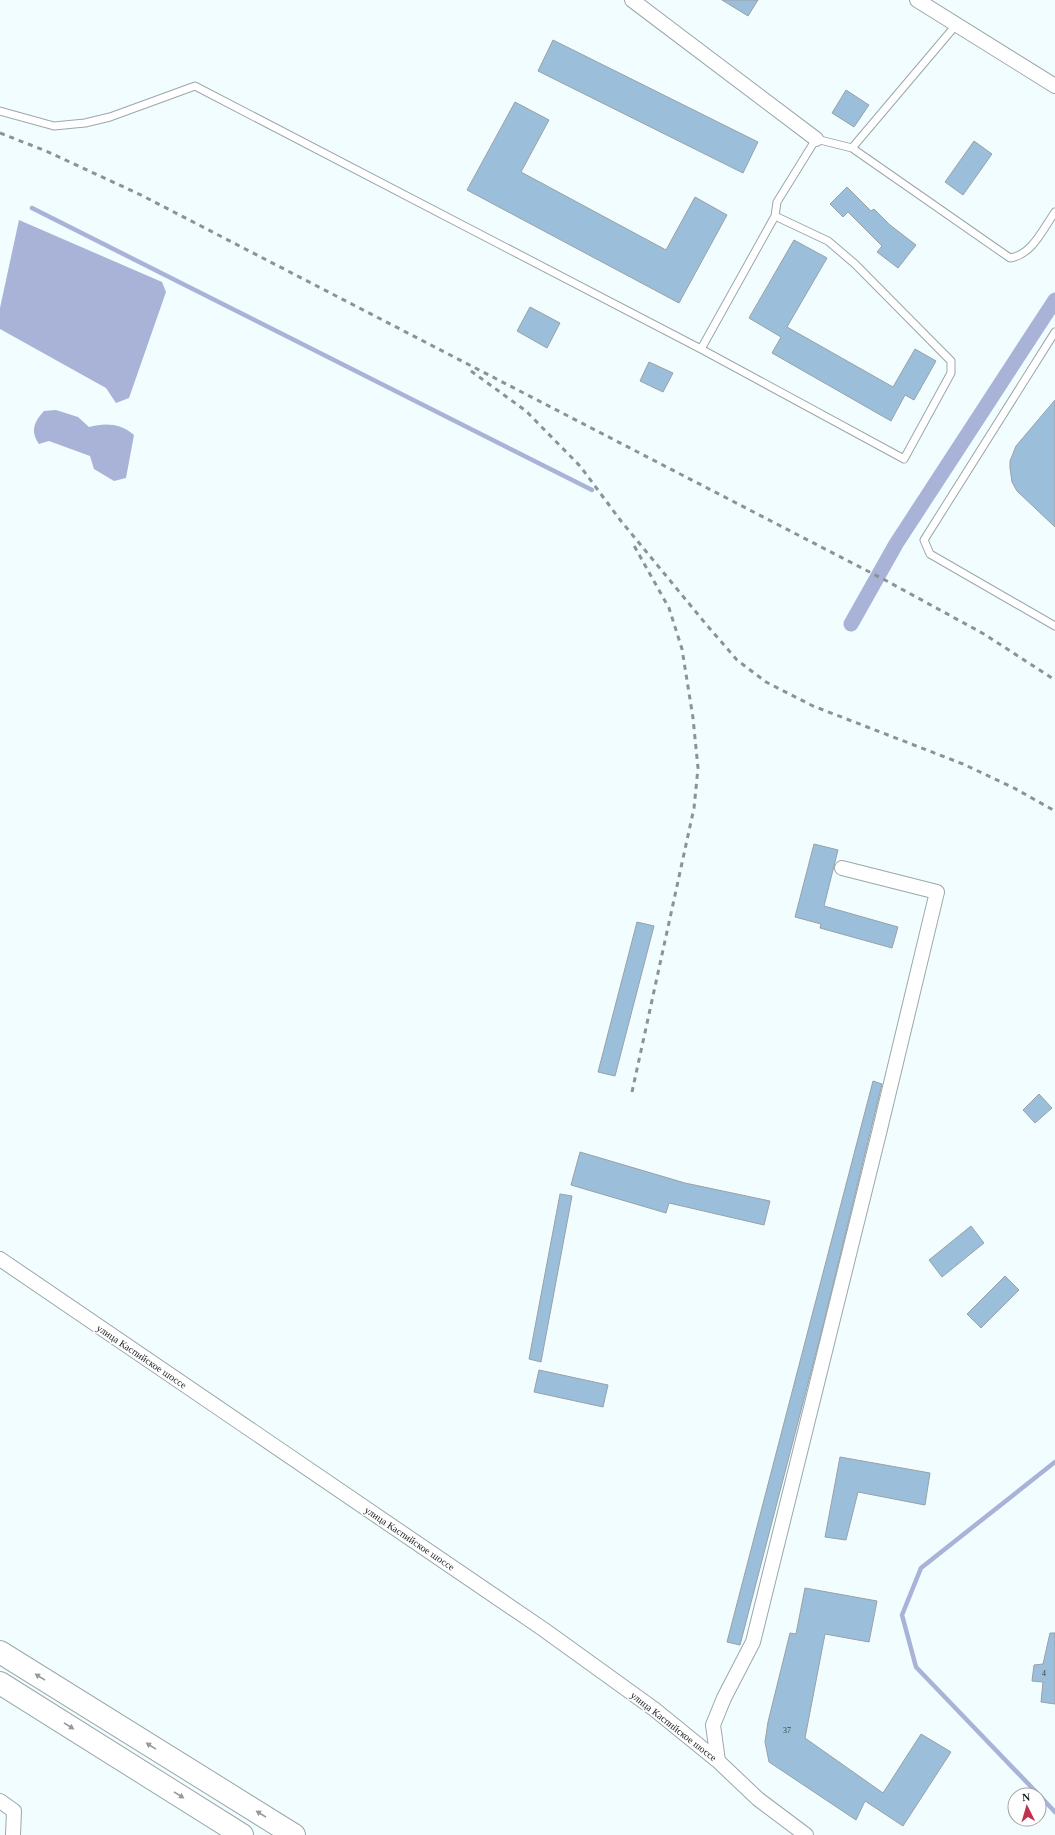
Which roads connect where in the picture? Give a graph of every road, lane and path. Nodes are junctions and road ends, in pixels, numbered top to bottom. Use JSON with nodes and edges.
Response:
{"nodes":[{"id":1,"x":632,"y":0,"type":"edge"},
{"id":2,"x":917,"y":0,"type":"edge"},
{"id":3,"x":956,"y":24,"type":"junction"},
{"id":4,"x":1055,"y":86,"type":"edge"},
{"id":5,"x":0,"y":111,"type":"edge"},
{"id":6,"x":816,"y":139,"type":"junction"},
{"id":7,"x":852,"y":148,"type":"junction"},
{"id":8,"x":1055,"y":212,"type":"edge"},
{"id":9,"x":775,"y":216,"type":"junction"},
{"id":10,"x":1055,"y":332,"type":"edge"},
{"id":11,"x":701,"y":349,"type":"junction"},
{"id":12,"x":1055,"y":626,"type":"edge"},
{"id":13,"x":842,"y":868,"type":"dead end"},
{"id":14,"x":0,"y":1259,"type":"edge"},
{"id":15,"x":0,"y":1652,"type":"edge"},
{"id":16,"x":0,"y":1682,"type":"edge"},
{"id":17,"x":718,"y":1761,"type":"junction"},
{"id":18,"x":0,"y":1801,"type":"edge"},
{"id":19,"x":13,"y":1835,"type":"edge"},
{"id":20,"x":242,"y":1835,"type":"edge"},
{"id":21,"x":294,"y":1835,"type":"edge"},
{"id":22,"x":806,"y":1835,"type":"edge"}],
"edges":[{"from":1,"to":6,"type":"street"},
{"from":2,"to":3,"type":"street"},
{"from":3,"to":4,"type":"street"},
{"from":3,"to":7,"type":"lane"},
{"from":5,"to":11,"type":"lane"},
{"from":6,"to":7,"type":"lane"},
{"from":6,"to":9,"type":"lane"},
{"from":7,"to":8,"type":"lane"},
{"from":9,"to":11,"type":"lane"},
{"from":9,"to":11,"type":"lane"},
{"from":10,"to":12,"type":"lane"},
{"from":13,"to":17,"type":"street"},
{"from":14,"to":17,"type":"street","name":"улица Каспийское шоссе"},
{"from":21,"to":15,"type":"main road","one_way":true},
{"from":16,"to":20,"type":"main road","one_way":true},
{"from":17,"to":22,"type":"street","name":"улица Каспийское шоссе"},
{"from":18,"to":19,"type":"street"}]}
